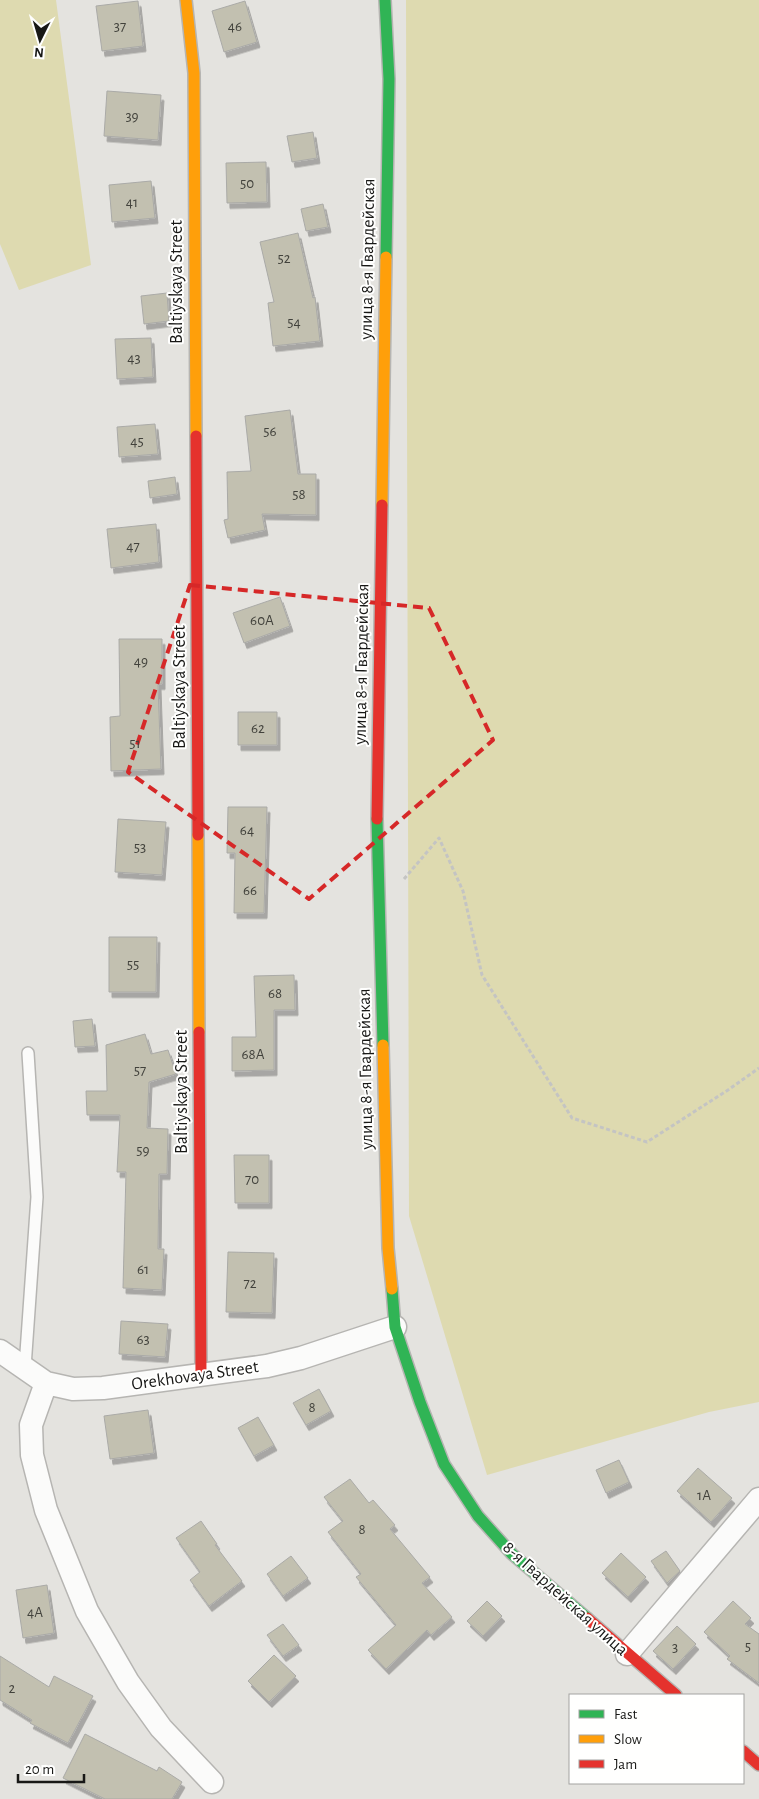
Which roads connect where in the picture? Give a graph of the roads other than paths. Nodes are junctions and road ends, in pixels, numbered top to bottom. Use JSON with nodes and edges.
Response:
{"nodes":[{"id":1,"x":186,"y":0,"type":"edge"},
{"id":2,"x":385,"y":0,"type":"edge"},
{"id":3,"x":28,"y":1053,"type":"dead end"},
{"id":4,"x":395,"y":1327,"type":"junction"},
{"id":5,"x":0,"y":1351,"type":"edge"},
{"id":6,"x":25,"y":1367,"type":"junction"},
{"id":7,"x":201,"y":1375,"type":"junction"},
{"id":8,"x":46,"y":1383,"type":"junction"},
{"id":9,"x":759,"y":1498,"type":"edge"},
{"id":10,"x":627,"y":1654,"type":"junction"},
{"id":11,"x":675,"y":1694,"type":"edge"},
{"id":12,"x":744,"y":1752,"type":"edge"},
{"id":13,"x":759,"y":1765,"type":"edge"},
{"id":14,"x":212,"y":1782,"type":"dead end"}],
"edges":[{"from":1,"to":7,"type":"street","name":"Baltiyskaya Street"},
{"from":2,"to":4,"type":"street","name":"улица 8-я Гвардейская"},
{"from":3,"to":6,"type":"lane"},
{"from":4,"to":7,"type":"street","name":"Orekhovaya Street"},
{"from":4,"to":10,"type":"street","name":"8-я Гвардейская улица"},
{"from":5,"to":6,"type":"street","name":"Orekhovaya Street"},
{"from":6,"to":8,"type":"street","name":"Orekhovaya Street"},
{"from":7,"to":8,"type":"street","name":"Orekhovaya Street"},
{"from":8,"to":14,"type":"street"},
{"from":9,"to":10,"type":"street"},
{"from":10,"to":11,"type":"street","name":"8-я Гвардейская улица"},
{"from":12,"to":13,"type":"street"}]}
